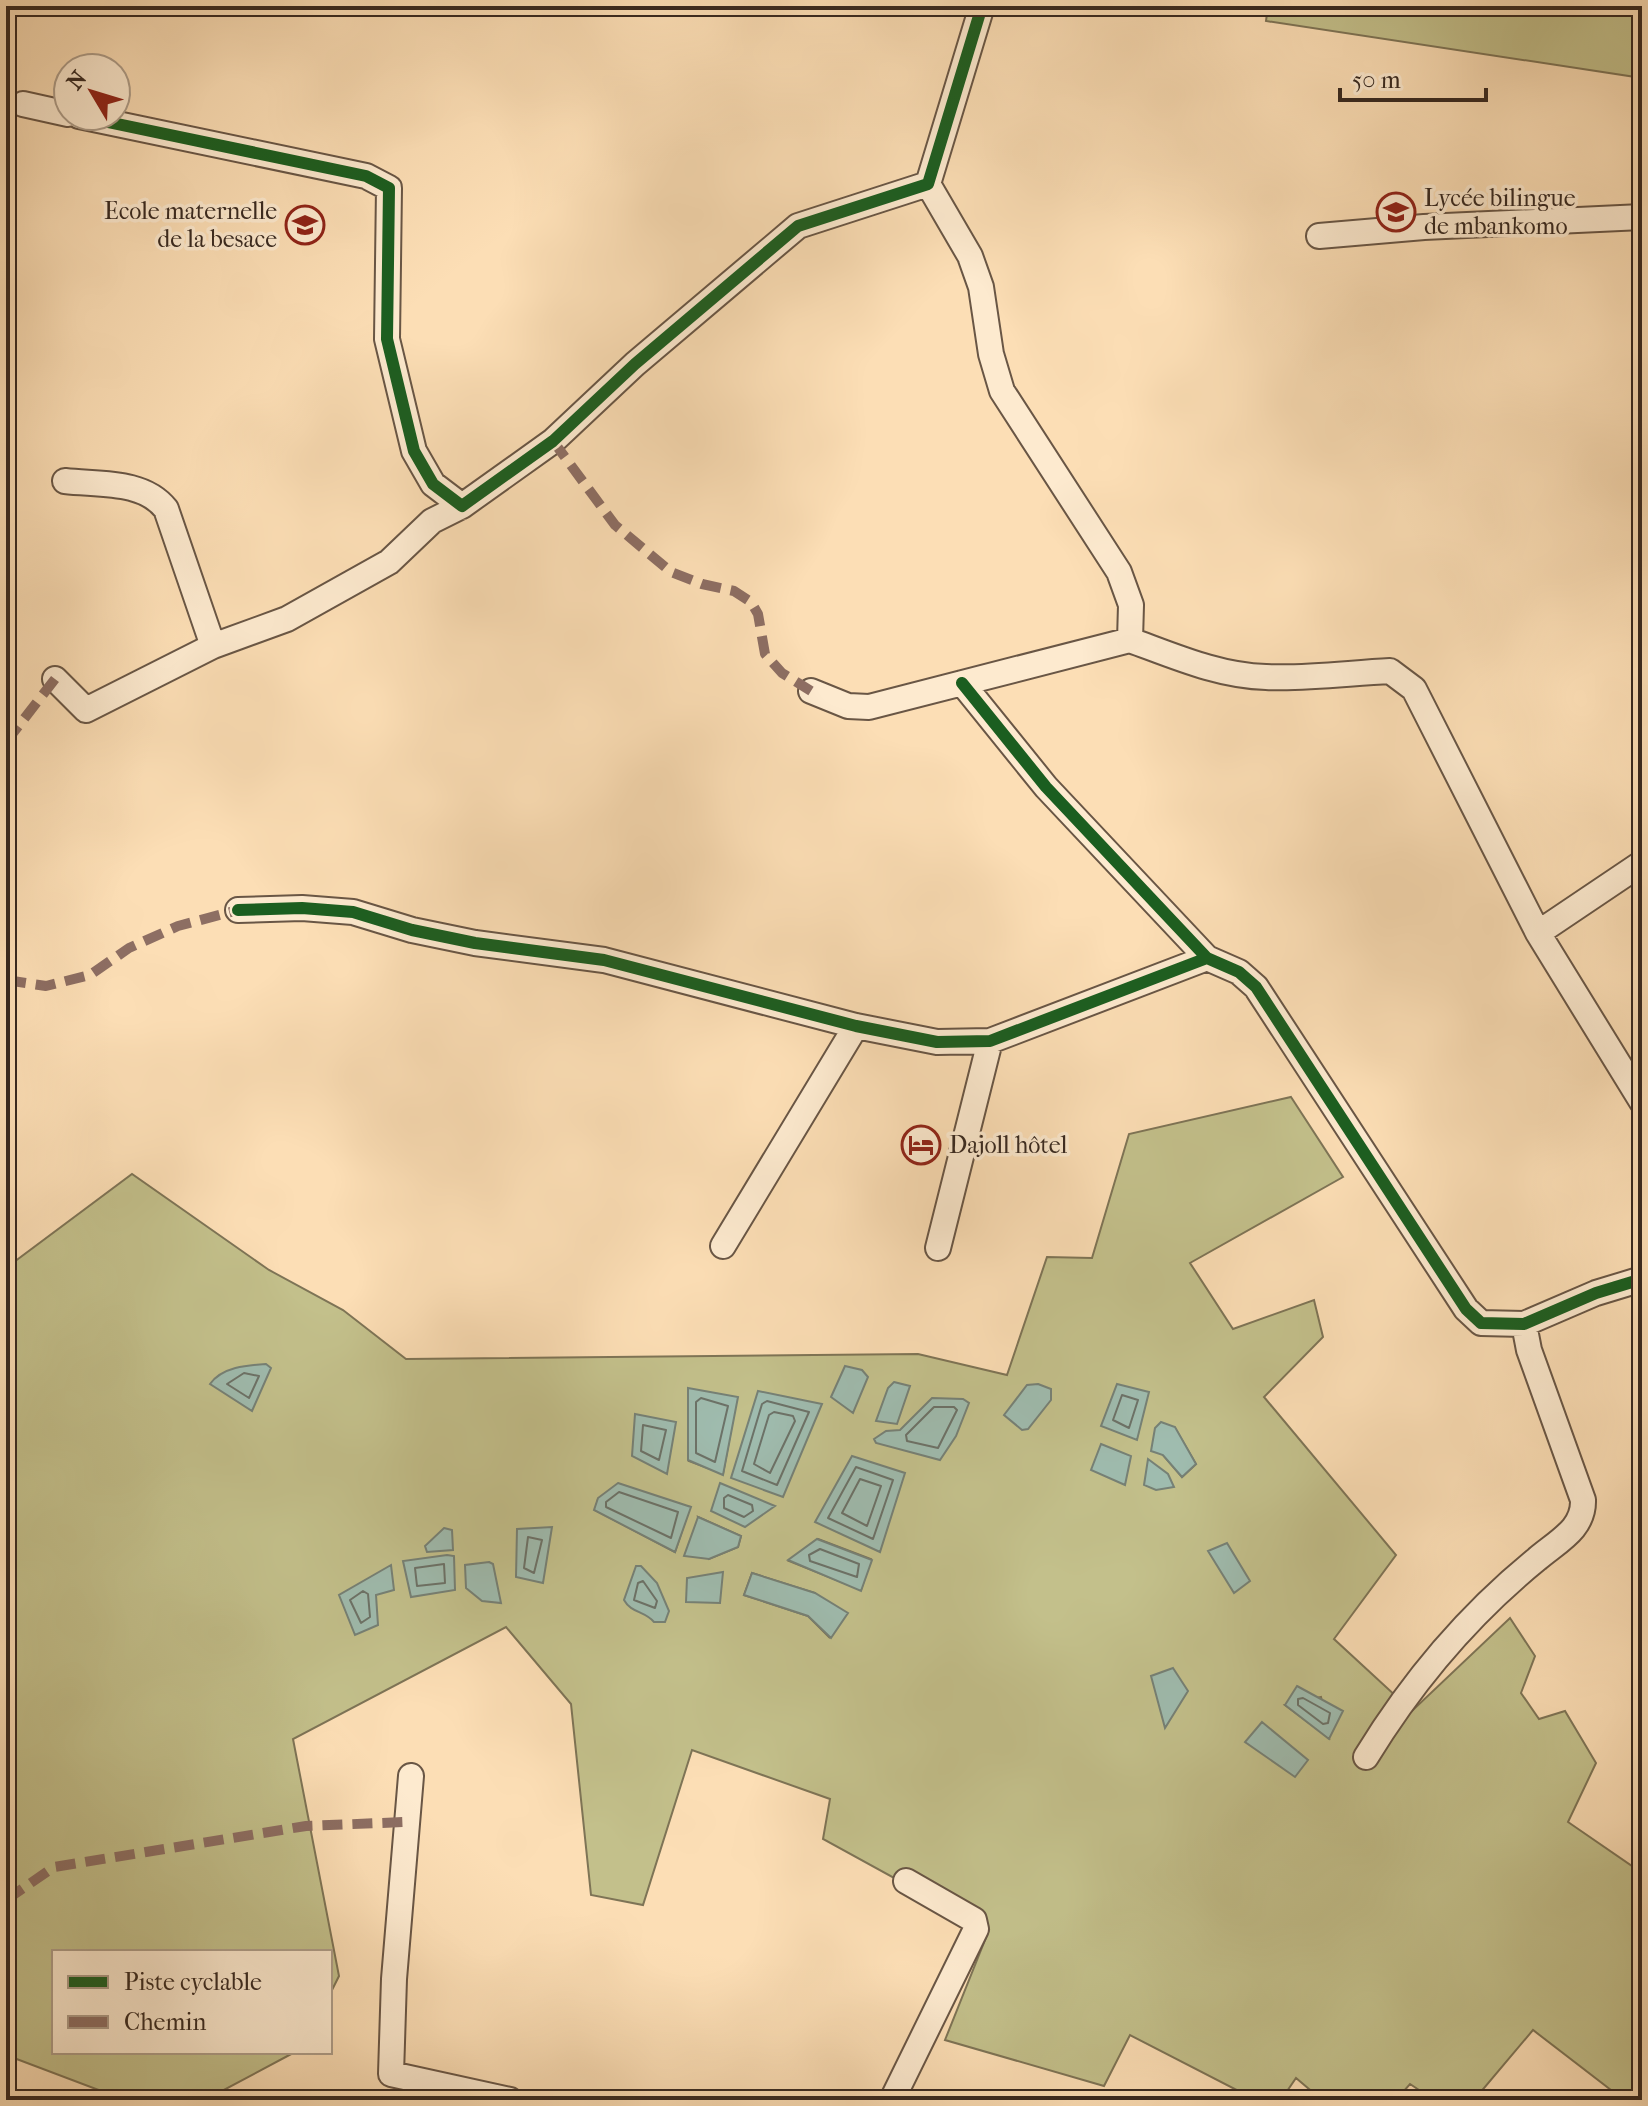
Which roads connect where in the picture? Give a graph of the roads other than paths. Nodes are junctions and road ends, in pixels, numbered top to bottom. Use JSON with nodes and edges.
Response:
{"nodes":[{"id":1,"x":982,"y":6,"type":"edge"},
{"id":2,"x":23,"y":104,"type":"dead end"},
{"id":3,"x":52,"y":110,"type":"edge"},
{"id":4,"x":132,"y":127,"type":"edge"},
{"id":5,"x":928,"y":184,"type":"junction"},
{"id":6,"x":1642,"y":217,"type":"edge"},
{"id":7,"x":1319,"y":236,"type":"dead end"},
{"id":8,"x":65,"y":481,"type":"dead end"},
{"id":9,"x":462,"y":506,"type":"junction"},
{"id":10,"x":1130,"y":640,"type":"junction"},
{"id":11,"x":213,"y":646,"type":"junction"},
{"id":12,"x":55,"y":679,"type":"dead end"},
{"id":13,"x":962,"y":683,"type":"junction"},
{"id":14,"x":811,"y":691,"type":"dead end"},
{"id":15,"x":1642,"y":863,"type":"edge"},
{"id":16,"x":238,"y":910,"type":"dead end"},
{"id":17,"x":1538,"y":933,"type":"junction"},
{"id":18,"x":1207,"y":958,"type":"junction"},
{"id":19,"x":856,"y":1026,"type":"junction"},
{"id":20,"x":990,"y":1041,"type":"junction"},
{"id":21,"x":1642,"y":1102,"type":"edge"},
{"id":22,"x":723,"y":1246,"type":"dead end"},
{"id":23,"x":938,"y":1248,"type":"dead end"},
{"id":24,"x":1642,"y":1279,"type":"edge"},
{"id":25,"x":1524,"y":1324,"type":"junction"},
{"id":26,"x":1366,"y":1757,"type":"dead end"},
{"id":27,"x":411,"y":1776,"type":"dead end"},
{"id":28,"x":906,"y":1881,"type":"dead end"},
{"id":29,"x":510,"y":2100,"type":"edge"},
{"id":30,"x":892,"y":2100,"type":"edge"}],
"edges":[{"from":1,"to":5,"type":"street"},
{"from":2,"to":3,"type":"street"},
{"from":4,"to":9,"type":"street"},
{"from":5,"to":9,"type":"street"},
{"from":5,"to":10,"type":"street"},
{"from":6,"to":7,"type":"street"},
{"from":8,"to":11,"type":"street"},
{"from":9,"to":11,"type":"street"},
{"from":10,"to":13,"type":"street"},
{"from":10,"to":17,"type":"street"},
{"from":11,"to":12,"type":"street"},
{"from":13,"to":14,"type":"street"},
{"from":13,"to":18,"type":"street"},
{"from":15,"to":17,"type":"street"},
{"from":16,"to":19,"type":"street"},
{"from":17,"to":21,"type":"street"},
{"from":18,"to":20,"type":"street"},
{"from":18,"to":25,"type":"street"},
{"from":19,"to":20,"type":"street"},
{"from":19,"to":22,"type":"street"},
{"from":20,"to":23,"type":"street"},
{"from":24,"to":25,"type":"street"},
{"from":25,"to":26,"type":"street"},
{"from":27,"to":29,"type":"street"},
{"from":28,"to":30,"type":"street"}]}
